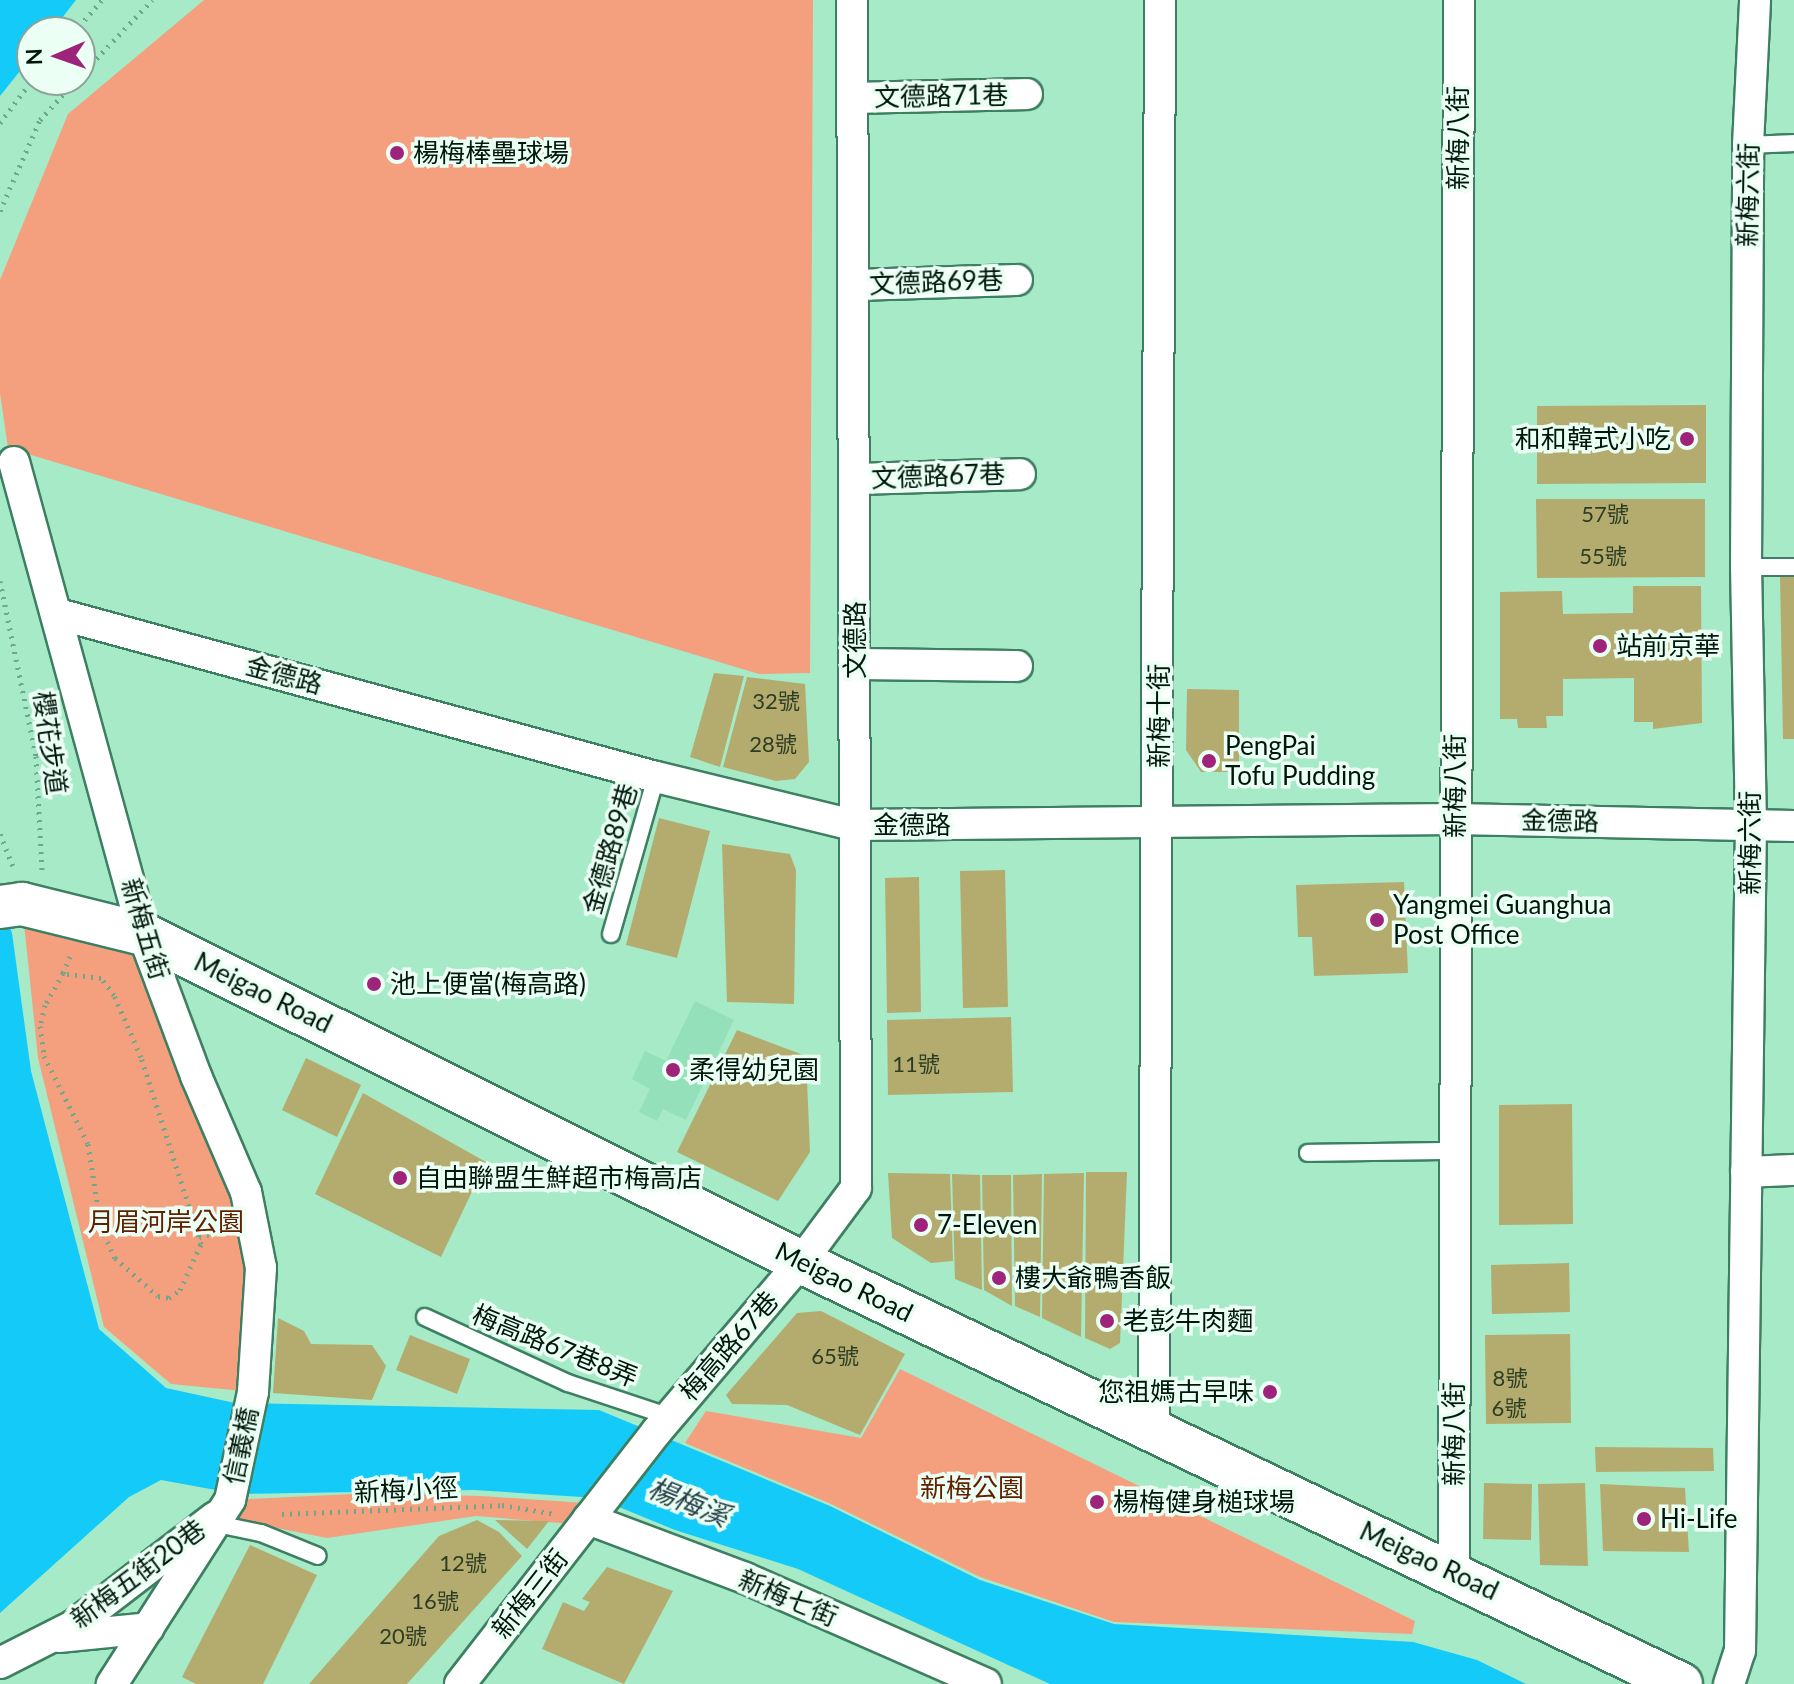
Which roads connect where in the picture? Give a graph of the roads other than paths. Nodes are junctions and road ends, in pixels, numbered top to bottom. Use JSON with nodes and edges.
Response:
{"nodes":[{"id":1,"x":852,"y":0,"type":"edge"},
{"id":2,"x":1160,"y":0,"type":"edge"},
{"id":3,"x":1459,"y":0,"type":"edge"},
{"id":4,"x":1755,"y":0,"type":"edge"},
{"id":5,"x":1027,"y":94,"type":"dead end"},
{"id":6,"x":855,"y":98,"type":"junction"},
{"id":7,"x":1794,"y":143,"type":"edge"},
{"id":8,"x":1748,"y":145,"type":"junction"},
{"id":9,"x":1017,"y":280,"type":"dead end"},
{"id":10,"x":855,"y":285,"type":"junction"},
{"id":11,"x":14,"y":462,"type":"dead end"},
{"id":12,"x":1020,"y":474,"type":"dead end"},
{"id":13,"x":855,"y":479,"type":"junction"},
{"id":14,"x":1746,"y":567,"type":"junction"},
{"id":15,"x":1794,"y":567,"type":"edge"},
{"id":16,"x":58,"y":614,"type":"junction"},
{"id":17,"x":855,"y":664,"type":"junction"},
{"id":18,"x":1017,"y":666,"type":"dead end"},
{"id":19,"x":656,"y":777,"type":"junction"},
{"id":20,"x":1455,"y":819,"type":"junction"},
{"id":21,"x":853,"y":825,"type":"junction"},
{"id":22,"x":1159,"y":825,"type":"junction"},
{"id":23,"x":1751,"y":826,"type":"junction"},
{"id":24,"x":1794,"y":826,"type":"edge"},
{"id":25,"x":39,"y":910,"type":"edge"},
{"id":26,"x":143,"y":934,"type":"junction"},
{"id":27,"x":611,"y":934,"type":"dead end"},
{"id":28,"x":1454,"y":1151,"type":"junction"},
{"id":29,"x":1308,"y":1153,"type":"dead end"},
{"id":30,"x":1794,"y":1170,"type":"edge"},
{"id":31,"x":1746,"y":1172,"type":"junction"},
{"id":32,"x":801,"y":1262,"type":"junction"},
{"id":33,"x":425,"y":1317,"type":"dead end"},
{"id":34,"x":253,"y":1392,"type":"joint"},
{"id":35,"x":662,"y":1423,"type":"junction"},
{"id":36,"x":1154,"y":1432,"type":"junction"},
{"id":37,"x":224,"y":1511,"type":"junction"},
{"id":38,"x":594,"y":1512,"type":"junction"},
{"id":39,"x":318,"y":1556,"type":"dead end"},
{"id":40,"x":1454,"y":1571,"type":"junction"},
{"id":41,"x":149,"y":1628,"type":"junction"},
{"id":42,"x":49,"y":1638,"type":"junction"},
{"id":43,"x":0,"y":1663,"type":"edge"},
{"id":44,"x":112,"y":1684,"type":"edge"},
{"id":45,"x":460,"y":1684,"type":"edge"},
{"id":46,"x":986,"y":1684,"type":"edge"},
{"id":47,"x":1681,"y":1684,"type":"edge"},
{"id":48,"x":1729,"y":1684,"type":"edge"}],
"edges":[{"from":1,"to":6,"type":"street","name":"文德路"},
{"from":2,"to":22,"type":"street","name":"新梅十街"},
{"from":3,"to":20,"type":"street","name":"新梅八街"},
{"from":4,"to":8,"type":"street","name":"新梅六街"},
{"from":5,"to":6,"type":"street","name":"文德路71巷"},
{"from":6,"to":10,"type":"street","name":"文德路"},
{"from":7,"to":8,"type":"lane"},
{"from":8,"to":14,"type":"street","name":"新梅六街"},
{"from":9,"to":10,"type":"street","name":"文德路69巷"},
{"from":10,"to":13,"type":"street","name":"文德路"},
{"from":11,"to":16,"type":"street","name":"新梅五街"},
{"from":12,"to":13,"type":"street","name":"文德路67巷"},
{"from":13,"to":17,"type":"street","name":"文德路"},
{"from":14,"to":15,"type":"lane"},
{"from":14,"to":23,"type":"street","name":"新梅六街"},
{"from":16,"to":19,"type":"street","name":"金德路"},
{"from":16,"to":26,"type":"street","name":"新梅五街"},
{"from":17,"to":18,"type":"street"},
{"from":17,"to":21,"type":"street","name":"文德路"},
{"from":19,"to":21,"type":"street","name":"金德路"},
{"from":19,"to":27,"type":"lane","name":"金德路89巷"},
{"from":20,"to":22,"type":"street","name":"金德路"},
{"from":20,"to":23,"type":"street","name":"金德路"},
{"from":20,"to":28,"type":"street","name":"新梅八街"},
{"from":21,"to":22,"type":"street","name":"金德路"},
{"from":21,"to":32,"type":"street","name":"文德路"},
{"from":22,"to":36,"type":"street","name":"新梅十街"},
{"from":23,"to":24,"type":"street","name":"金德路"},
{"from":23,"to":31,"type":"street","name":"新梅六街"},
{"from":25,"to":26,"type":"street","name":"Meigao Road"},
{"from":26,"to":32,"type":"street","name":"Meigao Road"},
{"from":26,"to":34,"type":"street","name":"新梅五街"},
{"from":28,"to":29,"type":"lane"},
{"from":28,"to":40,"type":"street","name":"新梅八街"},
{"from":30,"to":31,"type":"street"},
{"from":31,"to":48,"type":"street","name":"新梅六街"},
{"from":32,"to":35,"type":"street","name":"梅高路67巷"},
{"from":32,"to":36,"type":"street","name":"Meigao Road"},
{"from":33,"to":35,"type":"lane","name":"梅高路67巷8弄"},
{"from":34,"to":37,"type":"street","name":"信義橋"},
{"from":35,"to":38,"type":"street","name":"梅高路67巷"},
{"from":36,"to":40,"type":"street","name":"Meigao Road"},
{"from":37,"to":39,"type":"lane"},
{"from":37,"to":41,"type":"street"},
{"from":37,"to":42,"type":"street","name":"新梅五街20巷"},
{"from":38,"to":45,"type":"street","name":"新梅三街"},
{"from":38,"to":46,"type":"street","name":"新梅七街"},
{"from":40,"to":47,"type":"street","name":"Meigao Road"},
{"from":41,"to":42,"type":"street","name":"新梅五街20巷"},
{"from":41,"to":44,"type":"street"},
{"from":42,"to":43,"type":"street","name":"新梅五街20巷"}]}
